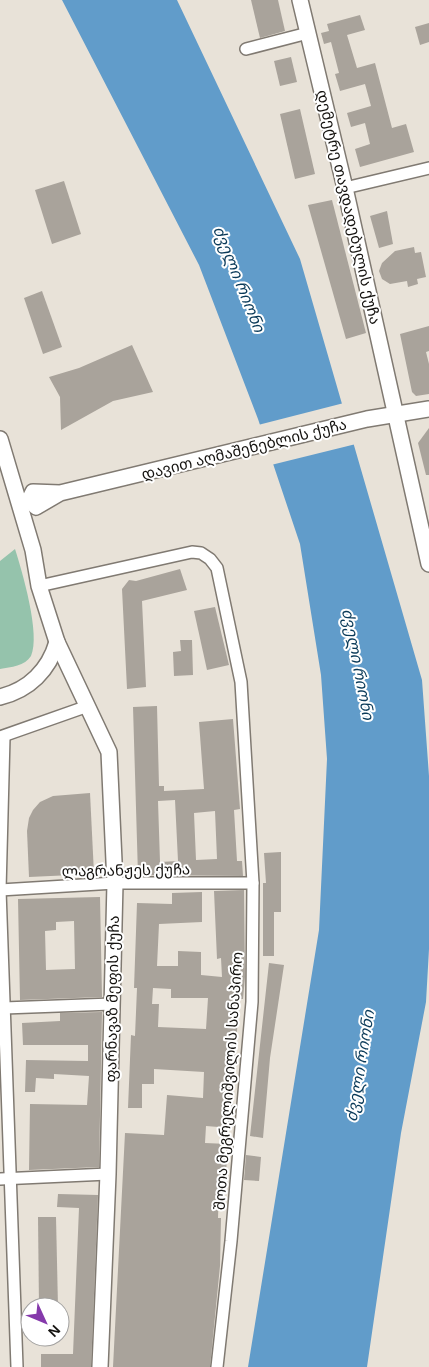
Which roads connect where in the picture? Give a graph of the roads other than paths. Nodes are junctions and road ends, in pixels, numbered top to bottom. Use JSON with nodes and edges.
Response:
{"nodes":[{"id":1,"x":300,"y":0,"type":"edge"},
{"id":2,"x":308,"y":34,"type":"junction"},
{"id":3,"x":246,"y":49,"type":"dead end"},
{"id":4,"x":429,"y":168,"type":"edge"},
{"id":5,"x":345,"y":188,"type":"junction"},
{"id":6,"x":429,"y":409,"type":"edge"},
{"id":7,"x":396,"y":414,"type":"junction"},
{"id":8,"x":0,"y":439,"type":"edge"},
{"id":9,"x":11,"y":472,"type":"junction"},
{"id":10,"x":40,"y":498,"type":"junction"},
{"id":11,"x":30,"y":541,"type":"junction"},
{"id":12,"x":429,"y":564,"type":"edge"},
{"id":13,"x":39,"y":586,"type":"junction"},
{"id":14,"x":57,"y":642,"type":"junction"},
{"id":15,"x":0,"y":696,"type":"edge"},
{"id":16,"x":88,"y":706,"type":"junction"},
{"id":17,"x":2,"y":737,"type":"edge"},
{"id":18,"x":114,"y":883,"type":"junction"},
{"id":19,"x":253,"y":883,"type":"junction"},
{"id":20,"x":0,"y":890,"type":"edge"},
{"id":21,"x":112,"y":1004,"type":"junction"},
{"id":22,"x":4,"y":1008,"type":"junction"},
{"id":23,"x":108,"y":1174,"type":"junction"},
{"id":24,"x":5,"y":1179,"type":"edge"},
{"id":25,"x":18,"y":1367,"type":"edge"},
{"id":26,"x":100,"y":1367,"type":"edge"},
{"id":27,"x":217,"y":1367,"type":"edge"}],
"edges":[{"from":1,"to":2,"type":"street","name":"დემეტრე თავდადებულის ქუჩა"},
{"from":2,"to":3,"type":"street"},
{"from":2,"to":5,"type":"street","name":"დემეტრე თავდადებულის ქუჩა"},
{"from":4,"to":5,"type":"street"},
{"from":5,"to":7,"type":"street","name":"დემეტრე თავდადებულის ქუჩა"},
{"from":6,"to":7,"type":"street","name":"დავით აღმაშენებლის ქუჩა"},
{"from":7,"to":10,"type":"street","name":"დავით აღმაშენებლის ქუჩა"},
{"from":7,"to":12,"type":"street","name":"დემეტრე თავდადებულის ქუჩა"},
{"from":8,"to":9,"type":"street","name":"ფარნავაზ მეფის ქუჩა"},
{"from":9,"to":10,"type":"street"},
{"from":9,"to":11,"type":"street","name":"ფარნავაზ მეფის ქუჩა"},
{"from":10,"to":11,"type":"street"},
{"from":11,"to":13,"type":"street","name":"ფარნავაზ მეფის ქუჩა"},
{"from":13,"to":14,"type":"street","name":"ფარნავაზ მეფის ქუჩა"},
{"from":13,"to":19,"type":"street","name":"შოთა მეგრელიშვილის სანაპირო"},
{"from":14,"to":15,"type":"street"},
{"from":14,"to":16,"type":"street","name":"ფარნავაზ მეფის ქუჩა"},
{"from":16,"to":17,"type":"street"},
{"from":16,"to":18,"type":"street","name":"ფარნავაზ მეფის ქუჩა"},
{"from":17,"to":20,"type":"street"},
{"from":18,"to":19,"type":"street","name":"ლაგრანჟეს ქუჩა"},
{"from":18,"to":20,"type":"street","name":"ლაგრანჟეს ქუჩა"},
{"from":18,"to":21,"type":"street","name":"ფარნავაზ მეფის ქუჩა"},
{"from":19,"to":27,"type":"street","name":"შოთა მეგრელიშვილის სანაპირო"},
{"from":20,"to":22,"type":"street"},
{"from":21,"to":22,"type":"street"},
{"from":21,"to":23,"type":"street","name":"ფარნავაზ მეფის ქუჩა"},
{"from":22,"to":24,"type":"street"},
{"from":23,"to":24,"type":"street"},
{"from":23,"to":26,"type":"street","name":"ფარნავაზ მეფის ქუჩა"},
{"from":24,"to":25,"type":"street"}]}
